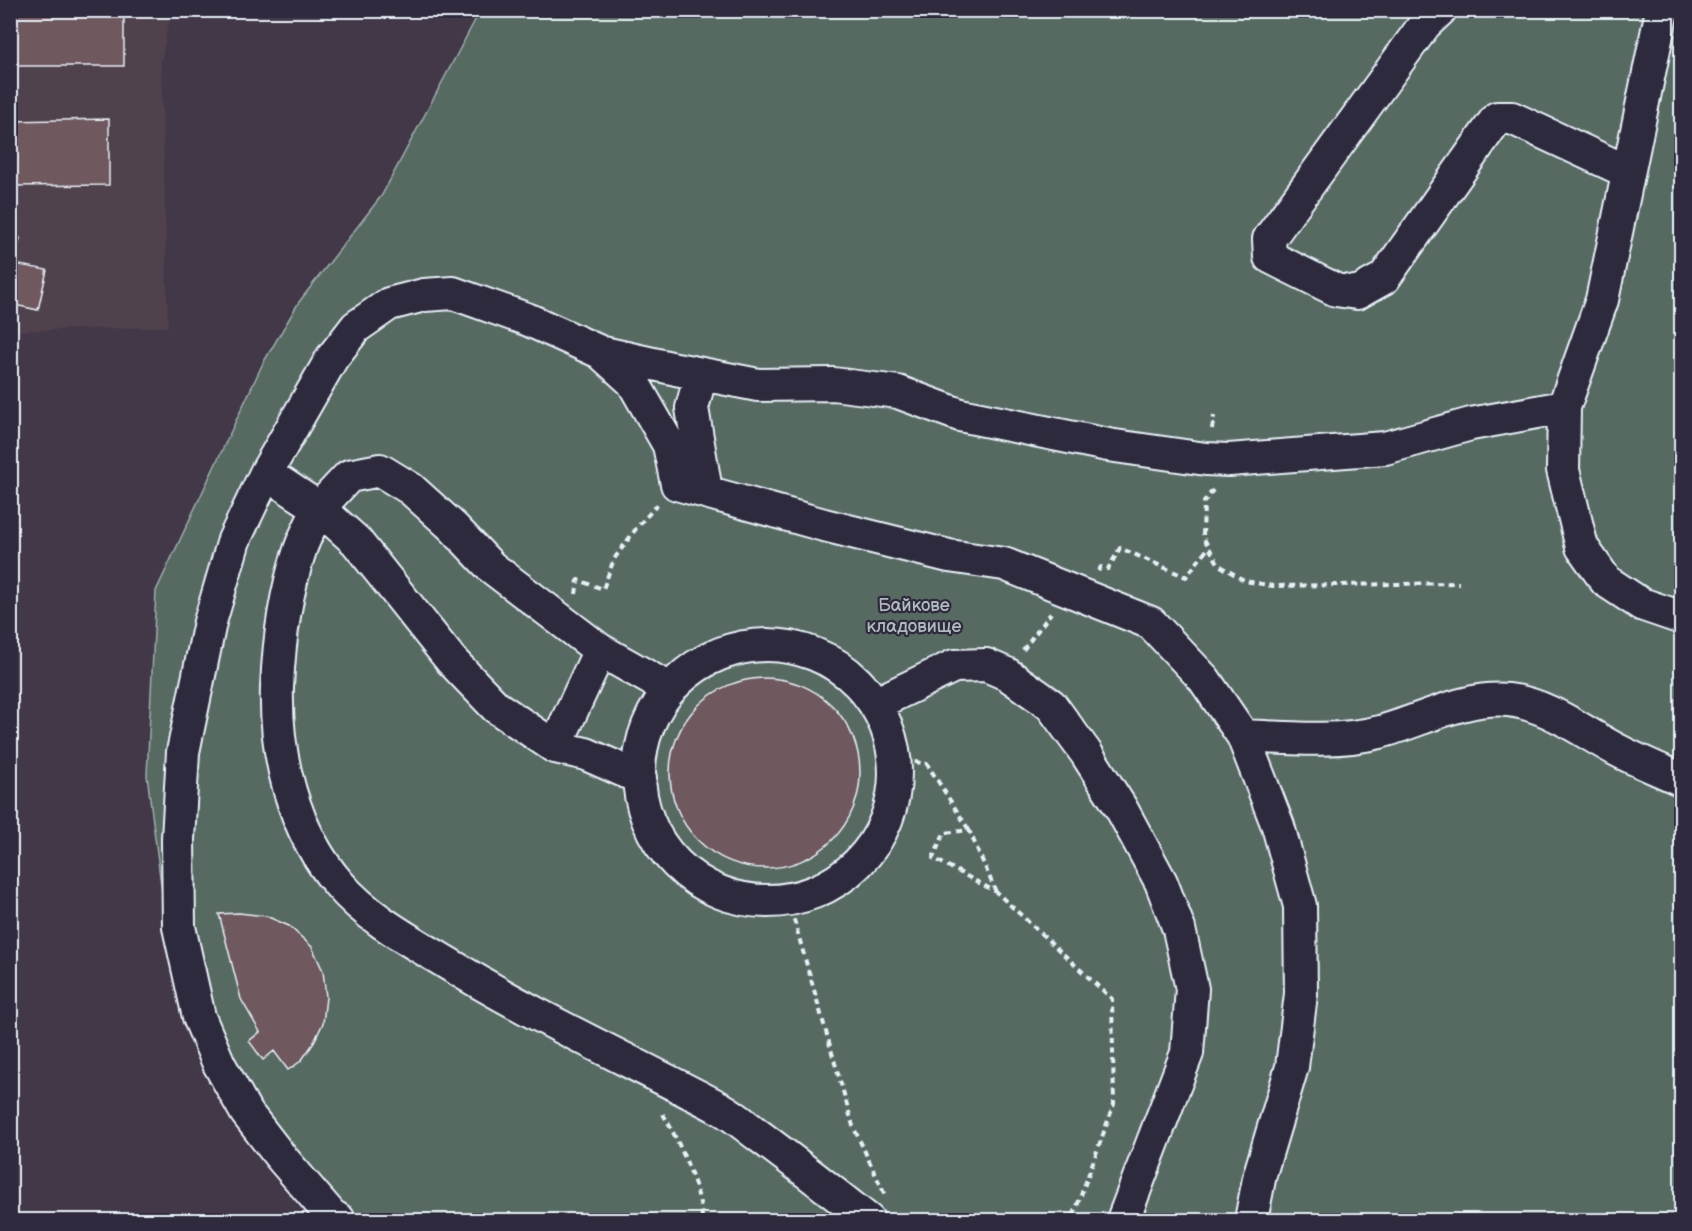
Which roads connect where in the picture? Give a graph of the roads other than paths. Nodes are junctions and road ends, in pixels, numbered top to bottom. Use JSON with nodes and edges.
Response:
{"nodes":[{"id":1,"x":1440,"y":10,"type":"edge"},
{"id":2,"x":1662,"y":10,"type":"edge"},
{"id":3,"x":1628,"y":172,"type":"junction"},
{"id":4,"x":600,"y":352,"type":"junction"},
{"id":5,"x":700,"y":374,"type":"junction"},
{"id":6,"x":1564,"y":407,"type":"junction"},
{"id":7,"x":266,"y":473,"type":"junction"},
{"id":8,"x":705,"y":491,"type":"junction"},
{"id":9,"x":319,"y":508,"type":"junction"},
{"id":10,"x":1682,"y":618,"type":"edge"},
{"id":11,"x":600,"y":650,"type":"junction"},
{"id":12,"x":669,"y":689,"type":"junction"},
{"id":13,"x":875,"y":705,"type":"junction"},
{"id":14,"x":1243,"y":736,"type":"junction"},
{"id":15,"x":555,"y":747,"type":"junction"},
{"id":16,"x":640,"y":778,"type":"junction"},
{"id":17,"x":1682,"y":780,"type":"edge"},
{"id":18,"x":878,"y":1210,"type":"edge"},
{"id":19,"x":339,"y":1221,"type":"edge"},
{"id":20,"x":1123,"y":1221,"type":"edge"},
{"id":21,"x":1251,"y":1221,"type":"edge"}],
"edges":[{"from":1,"to":3,"type":"lane"},
{"from":2,"to":3,"type":"lane"},
{"from":3,"to":6,"type":"lane"},
{"from":4,"to":5,"type":"lane"},
{"from":4,"to":7,"type":"lane"},
{"from":4,"to":8,"type":"lane"},
{"from":5,"to":6,"type":"lane"},
{"from":5,"to":8,"type":"lane"},
{"from":6,"to":10,"type":"lane"},
{"from":7,"to":9,"type":"lane"},
{"from":7,"to":19,"type":"lane"},
{"from":8,"to":14,"type":"lane"},
{"from":9,"to":11,"type":"lane"},
{"from":9,"to":15,"type":"lane"},
{"from":9,"to":18,"type":"lane"},
{"from":11,"to":12,"type":"lane"},
{"from":11,"to":15,"type":"lane"},
{"from":12,"to":13,"type":"lane"},
{"from":12,"to":16,"type":"lane"},
{"from":13,"to":16,"type":"lane"},
{"from":13,"to":20,"type":"lane"},
{"from":14,"to":17,"type":"lane"},
{"from":14,"to":21,"type":"lane"},
{"from":15,"to":16,"type":"lane"}]}
